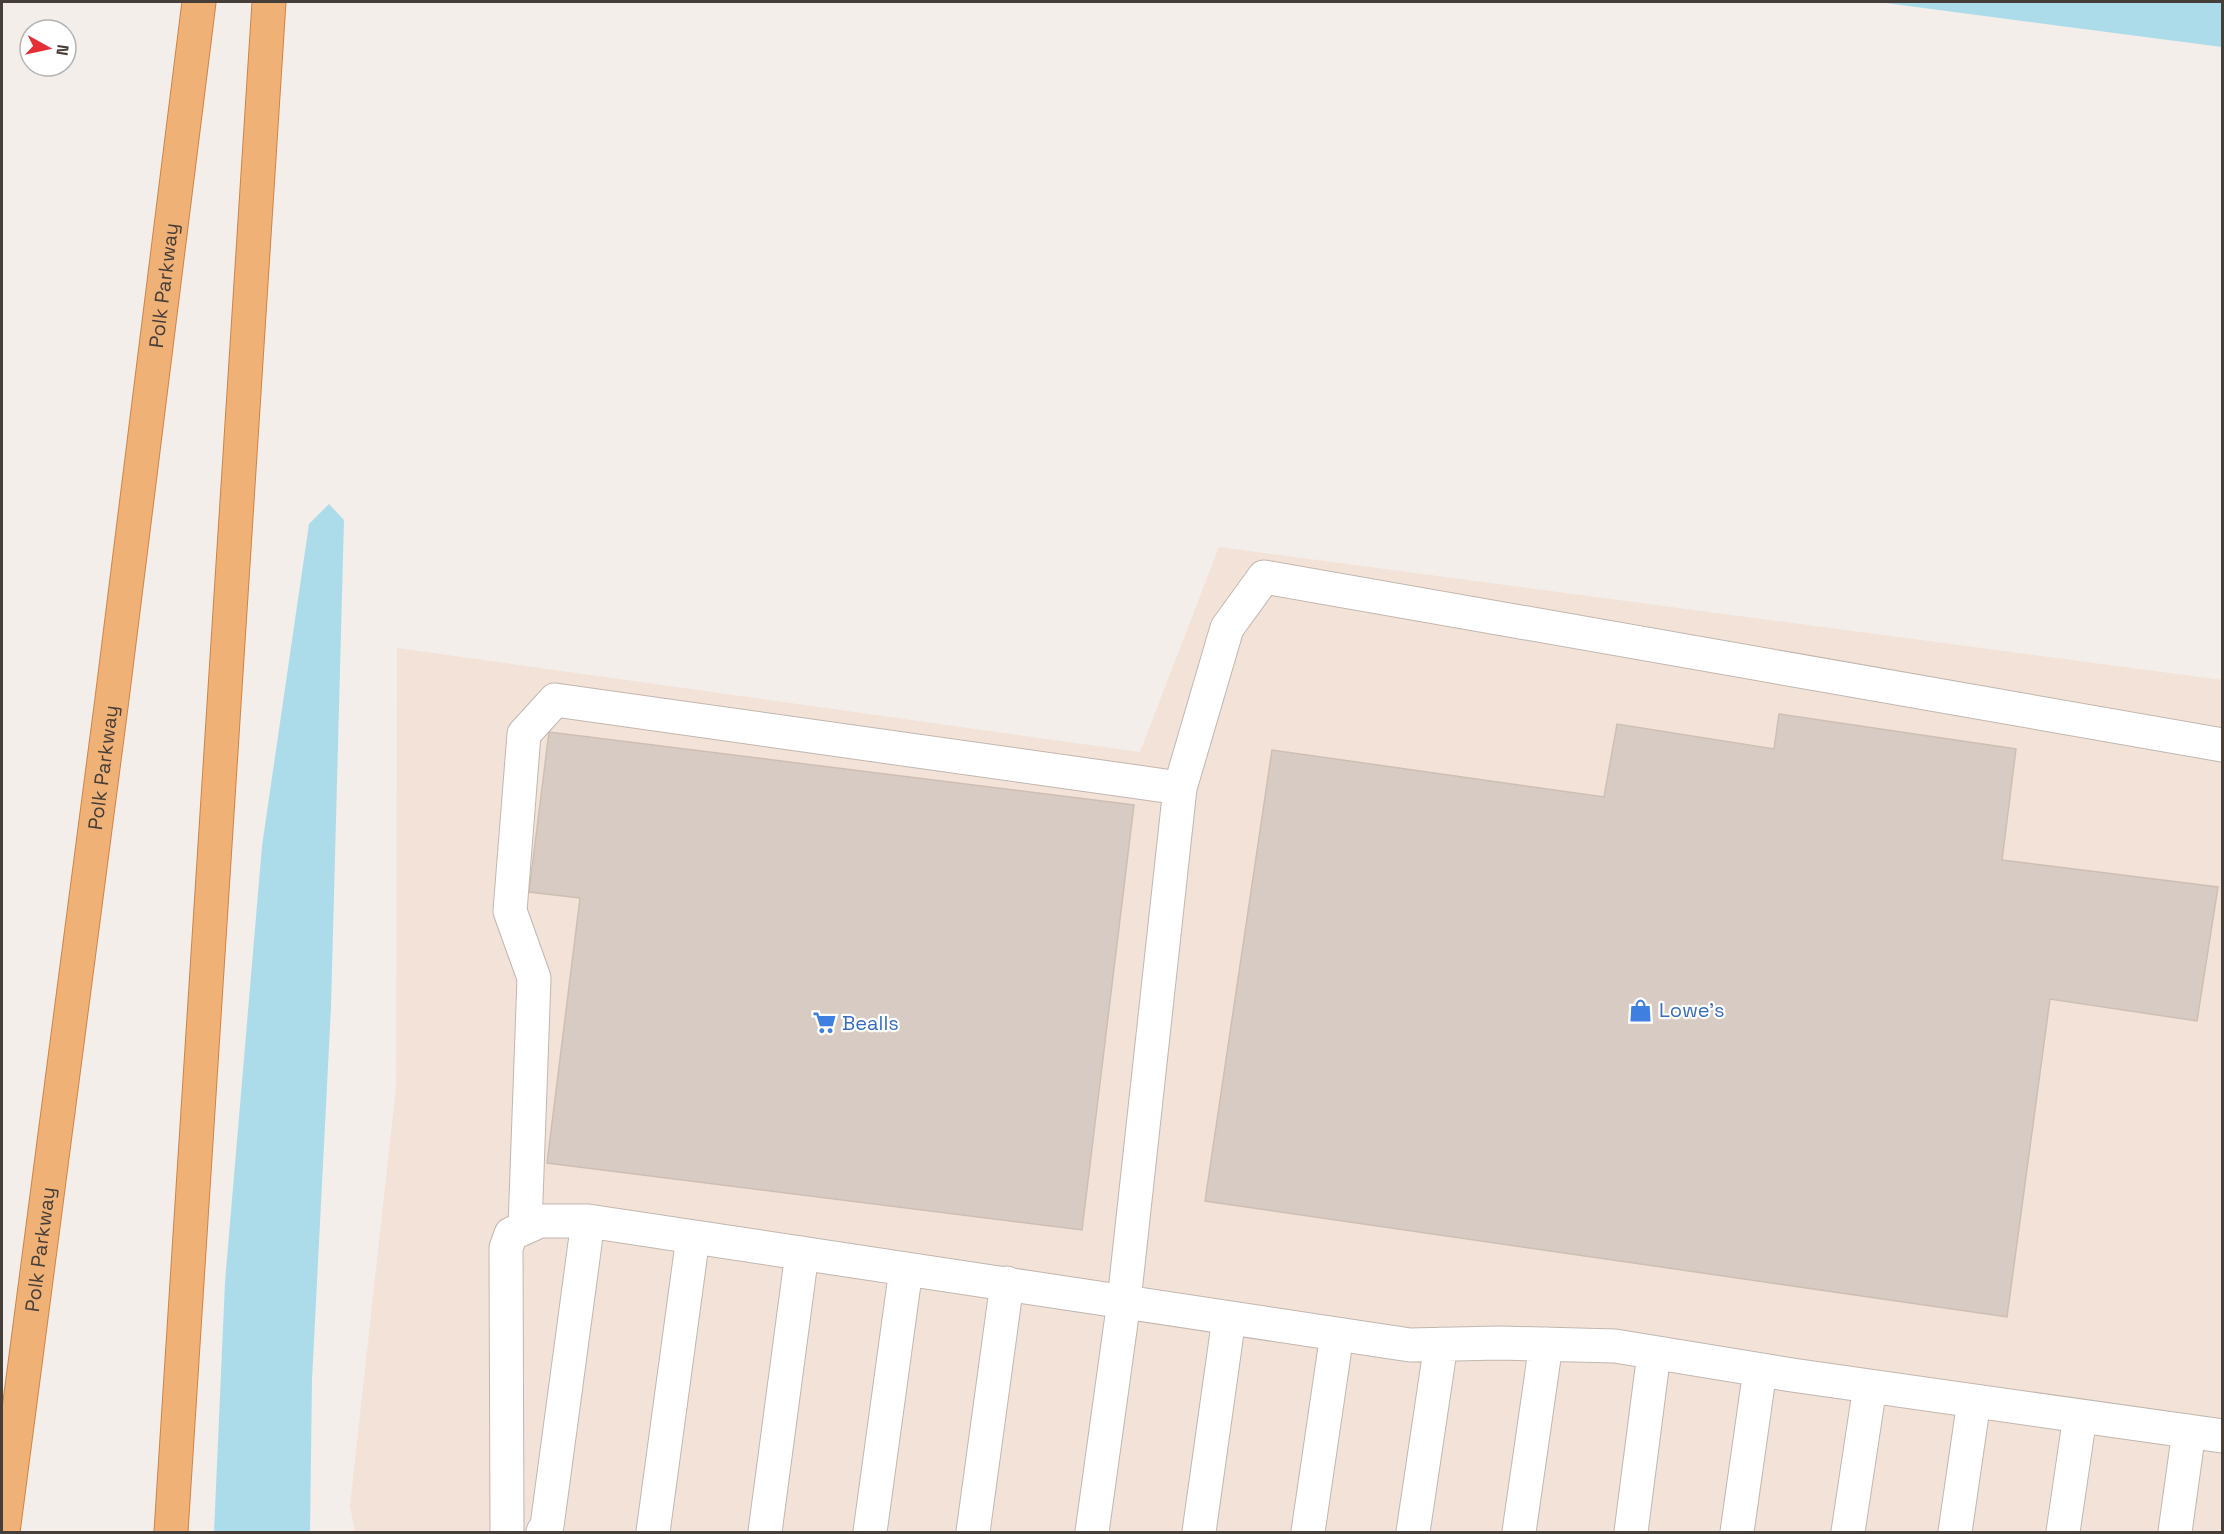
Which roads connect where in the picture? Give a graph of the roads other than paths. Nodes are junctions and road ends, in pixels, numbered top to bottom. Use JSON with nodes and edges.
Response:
{"nodes":[{"id":1,"x":198,"y":2,"type":"edge"},
{"id":2,"x":269,"y":2,"type":"edge"},
{"id":3,"x":2223,"y":744,"type":"edge"},
{"id":4,"x":1180,"y":788,"type":"junction"},
{"id":5,"x":588,"y":1221,"type":"junction"},
{"id":6,"x":525,"y":1227,"type":"junction"},
{"id":7,"x":693,"y":1237,"type":"junction"},
{"id":8,"x":802,"y":1253,"type":"junction"},
{"id":9,"x":906,"y":1269,"type":"junction"},
{"id":10,"x":1007,"y":1283,"type":"junction"},
{"id":11,"x":1124,"y":1301,"type":"junction"},
{"id":12,"x":1229,"y":1318,"type":"junction"},
{"id":13,"x":1337,"y":1334,"type":"junction"},
{"id":14,"x":1441,"y":1344,"type":"junction"},
{"id":15,"x":1546,"y":1344,"type":"junction"},
{"id":16,"x":1654,"y":1353,"type":"junction"},
{"id":17,"x":1760,"y":1370,"type":"junction"},
{"id":18,"x":1870,"y":1386,"type":"junction"},
{"id":19,"x":1974,"y":1401,"type":"junction"},
{"id":20,"x":2080,"y":1416,"type":"junction"},
{"id":21,"x":2189,"y":1431,"type":"junction"},
{"id":22,"x":2223,"y":1436,"type":"edge"},
{"id":23,"x":3,"y":1533,"type":"edge"},
{"id":24,"x":171,"y":1533,"type":"edge"},
{"id":25,"x":507,"y":1533,"type":"edge"},
{"id":26,"x":543,"y":1533,"type":"edge"},
{"id":27,"x":653,"y":1533,"type":"edge"},
{"id":28,"x":765,"y":1533,"type":"edge"},
{"id":29,"x":870,"y":1533,"type":"edge"},
{"id":30,"x":973,"y":1533,"type":"edge"},
{"id":31,"x":1092,"y":1533,"type":"edge"},
{"id":32,"x":1198,"y":1533,"type":"edge"},
{"id":33,"x":1308,"y":1533,"type":"edge"},
{"id":34,"x":1413,"y":1533,"type":"edge"},
{"id":35,"x":1519,"y":1533,"type":"edge"},
{"id":36,"x":1631,"y":1533,"type":"edge"},
{"id":37,"x":1737,"y":1533,"type":"edge"},
{"id":38,"x":1848,"y":1533,"type":"edge"},
{"id":39,"x":1955,"y":1533,"type":"edge"},
{"id":40,"x":2063,"y":1533,"type":"edge"},
{"id":41,"x":2175,"y":1533,"type":"edge"}],
"edges":[{"from":1,"to":23,"type":"highway","name":"Polk Parkway"},
{"from":2,"to":24,"type":"highway"},
{"from":3,"to":4,"type":"lane"},
{"from":4,"to":6,"type":"lane"},
{"from":4,"to":11,"type":"lane"},
{"from":5,"to":6,"type":"lane"},
{"from":5,"to":7,"type":"lane"},
{"from":5,"to":26,"type":"lane"},
{"from":6,"to":25,"type":"lane"},
{"from":7,"to":8,"type":"lane"},
{"from":7,"to":27,"type":"lane"},
{"from":8,"to":9,"type":"lane"},
{"from":8,"to":28,"type":"lane"},
{"from":9,"to":10,"type":"lane"},
{"from":9,"to":29,"type":"lane"},
{"from":10,"to":11,"type":"lane"},
{"from":10,"to":30,"type":"lane"},
{"from":11,"to":12,"type":"lane"},
{"from":11,"to":31,"type":"lane"},
{"from":12,"to":13,"type":"lane"},
{"from":12,"to":32,"type":"lane"},
{"from":13,"to":14,"type":"lane"},
{"from":13,"to":33,"type":"lane"},
{"from":14,"to":15,"type":"lane"},
{"from":14,"to":34,"type":"lane"},
{"from":15,"to":16,"type":"lane"},
{"from":15,"to":35,"type":"lane"},
{"from":16,"to":17,"type":"lane"},
{"from":16,"to":36,"type":"lane"},
{"from":17,"to":18,"type":"lane"},
{"from":17,"to":37,"type":"lane"},
{"from":18,"to":19,"type":"lane"},
{"from":18,"to":38,"type":"lane"},
{"from":19,"to":20,"type":"lane"},
{"from":19,"to":39,"type":"lane"},
{"from":20,"to":21,"type":"lane"},
{"from":20,"to":40,"type":"lane"},
{"from":21,"to":22,"type":"lane"},
{"from":21,"to":41,"type":"lane"}]}
